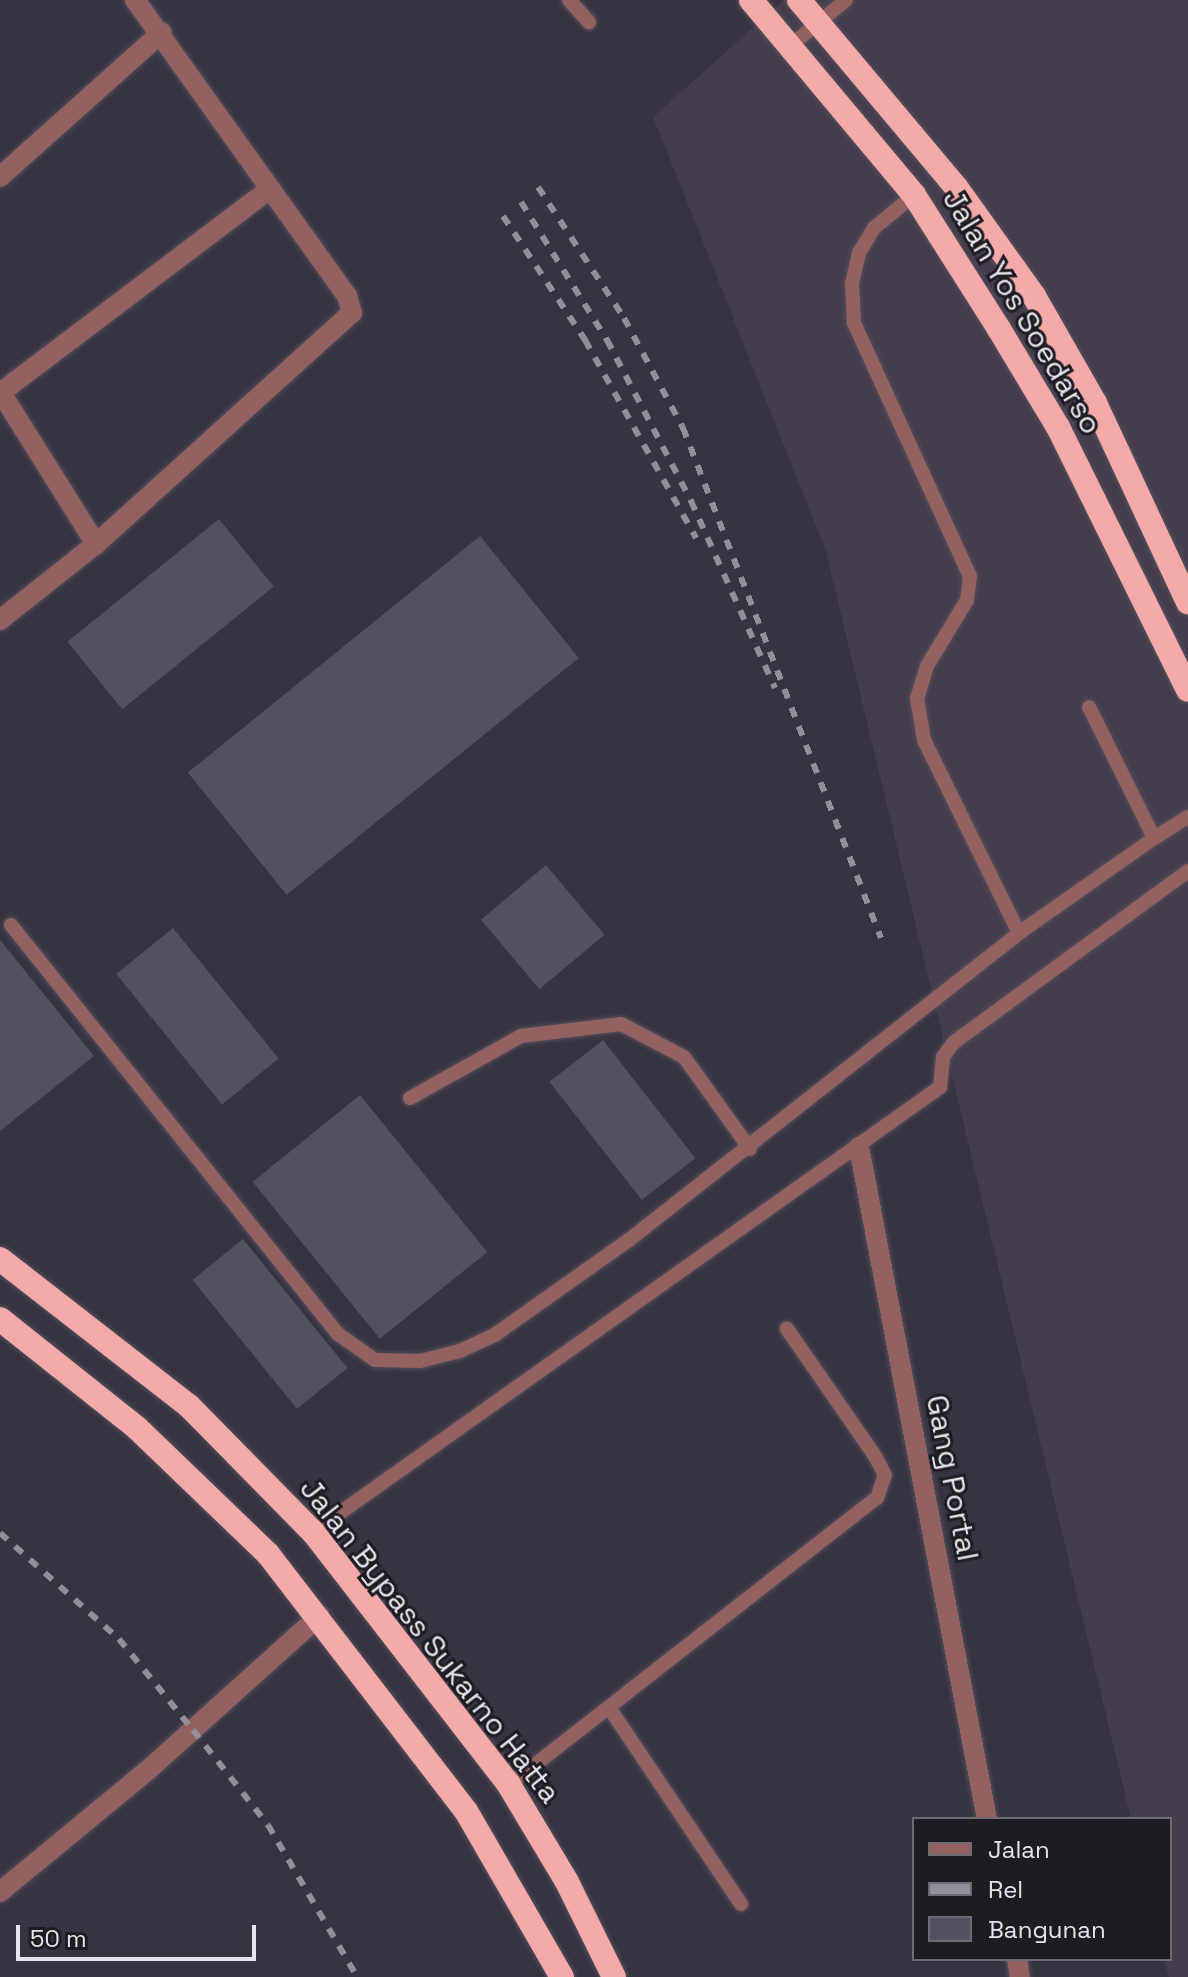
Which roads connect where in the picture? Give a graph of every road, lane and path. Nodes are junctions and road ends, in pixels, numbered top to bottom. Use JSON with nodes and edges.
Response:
{"nodes":[{"id":1,"x":135,"y":0,"type":"edge"},
{"id":2,"x":569,"y":0,"type":"edge"},
{"id":3,"x":751,"y":0,"type":"edge"},
{"id":4,"x":799,"y":0,"type":"edge"},
{"id":5,"x":846,"y":0,"type":"edge"},
{"id":6,"x":589,"y":22,"type":"dead end"},
{"id":7,"x":819,"y":22,"type":"junction"},
{"id":8,"x":162,"y":32,"type":"junction"},
{"id":9,"x":790,"y":46,"type":"junction"},
{"id":10,"x":0,"y":177,"type":"edge"},
{"id":11,"x":270,"y":189,"type":"junction"},
{"id":12,"x":914,"y":195,"type":"junction"},
{"id":13,"x":0,"y":392,"type":"edge"},
{"id":14,"x":96,"y":544,"type":"junction"},
{"id":15,"x":1188,"y":602,"type":"edge"},
{"id":16,"x":0,"y":620,"type":"edge"},
{"id":17,"x":1188,"y":690,"type":"edge"},
{"id":18,"x":1089,"y":707,"type":"dead end"},
{"id":19,"x":1188,"y":817,"type":"edge"},
{"id":20,"x":1154,"y":838,"type":"junction"},
{"id":21,"x":1188,"y":871,"type":"edge"},
{"id":22,"x":11,"y":925,"type":"dead end"},
{"id":23,"x":1019,"y":933,"type":"junction"},
{"id":24,"x":410,"y":1098,"type":"dead end"},
{"id":25,"x":859,"y":1147,"type":"junction"},
{"id":26,"x":750,"y":1149,"type":"junction"},
{"id":27,"x":0,"y":1259,"type":"edge"},
{"id":28,"x":0,"y":1319,"type":"edge"},
{"id":29,"x":787,"y":1329,"type":"dead end"},
{"id":30,"x":313,"y":1532,"type":"junction"},
{"id":31,"x":319,"y":1616,"type":"junction"},
{"id":32,"x":610,"y":1709,"type":"junction"},
{"id":33,"x":509,"y":1785,"type":"junction"},
{"id":34,"x":987,"y":1817,"type":"edge"},
{"id":35,"x":0,"y":1892,"type":"edge"},
{"id":36,"x":741,"y":1904,"type":"dead end"},
{"id":37,"x":562,"y":1977,"type":"edge"},
{"id":38,"x":614,"y":1977,"type":"edge"}],
"edges":[{"from":1,"to":8,"type":"street"},
{"from":2,"to":6,"type":"lane"},
{"from":3,"to":9,"type":"highway","name":"Jalan Yos Soedarso"},
{"from":4,"to":7,"type":"highway","name":"Jalan Yos Soedarso"},
{"from":5,"to":7,"type":"lane"},
{"from":7,"to":9,"type":"lane"},
{"from":7,"to":15,"type":"highway","name":"Jalan Yos Soedarso"},
{"from":8,"to":10,"type":"street"},
{"from":8,"to":11,"type":"street"},
{"from":9,"to":12,"type":"highway","name":"Jalan Yos Soedarso"},
{"from":11,"to":13,"type":"street"},
{"from":11,"to":14,"type":"street"},
{"from":12,"to":17,"type":"highway","name":"Jalan Yos Soedarso"},
{"from":12,"to":23,"type":"lane"},
{"from":13,"to":14,"type":"street"},
{"from":14,"to":16,"type":"street"},
{"from":18,"to":20,"type":"lane"},
{"from":19,"to":20,"type":"lane"},
{"from":20,"to":23,"type":"lane"},
{"from":21,"to":25,"type":"lane"},
{"from":22,"to":26,"type":"lane"},
{"from":23,"to":26,"type":"lane"},
{"from":24,"to":26,"type":"lane"},
{"from":25,"to":30,"type":"lane"},
{"from":25,"to":34,"type":"street","name":"Gang Portal"},
{"from":27,"to":30,"type":"highway","name":"Jalan Bypass Sukarno Hatta"},
{"from":28,"to":31,"type":"highway"},
{"from":29,"to":32,"type":"lane"},
{"from":30,"to":33,"type":"highway","name":"Jalan Bypass Sukarno Hatta"},
{"from":31,"to":35,"type":"street"},
{"from":31,"to":37,"type":"highway"},
{"from":32,"to":33,"type":"lane"},
{"from":32,"to":36,"type":"lane"},
{"from":33,"to":38,"type":"highway","name":"Jalan Bypass Sukarno Hatta"}]}
